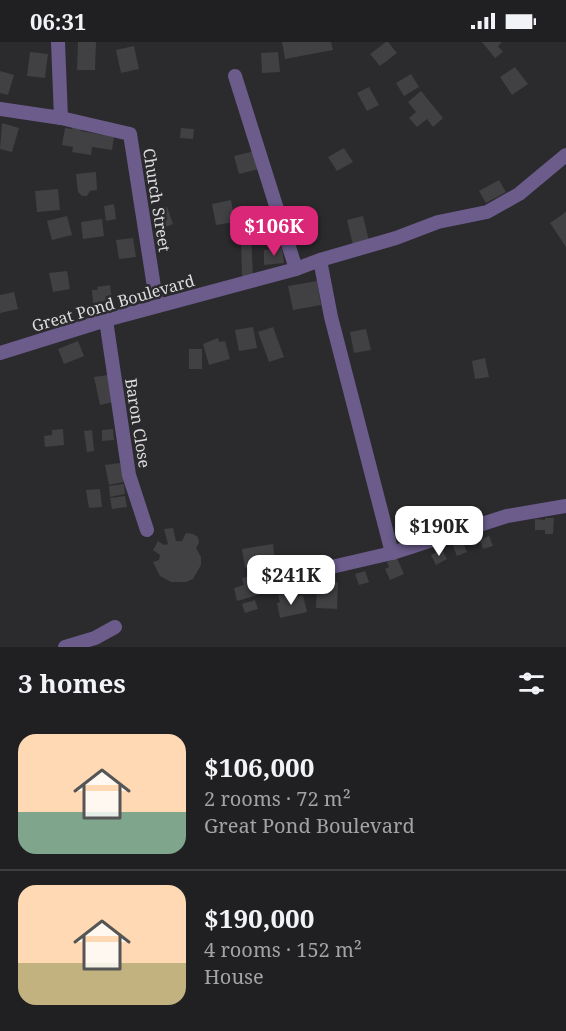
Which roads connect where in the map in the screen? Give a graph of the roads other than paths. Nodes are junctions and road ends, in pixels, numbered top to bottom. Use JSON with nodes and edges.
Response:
{"nodes":[{"id":1,"x":58,"y":42,"type":"edge"},
{"id":2,"x":235,"y":76,"type":"dead end"},
{"id":3,"x":0,"y":109,"type":"edge"},
{"id":4,"x":61,"y":118,"type":"junction"},
{"id":5,"x":566,"y":155,"type":"edge"},
{"id":6,"x":320,"y":260,"type":"junction"},
{"id":7,"x":296,"y":269,"type":"junction"},
{"id":8,"x":157,"y":306,"type":"junction"},
{"id":9,"x":106,"y":320,"type":"junction"},
{"id":10,"x":0,"y":353,"type":"edge"},
{"id":11,"x":566,"y":506,"type":"edge"},
{"id":12,"x":147,"y":530,"type":"dead end"},
{"id":13,"x":392,"y":553,"type":"junction"},
{"id":14,"x":271,"y":581,"type":"dead end"},
{"id":15,"x":115,"y":627,"type":"dead end"},
{"id":16,"x":65,"y":647,"type":"edge"}],
"edges":[{"from":1,"to":4,"type":"street"},
{"from":2,"to":7,"type":"street"},
{"from":3,"to":4,"type":"street"},
{"from":4,"to":8,"type":"street","name":"Church Street"},
{"from":5,"to":6,"type":"street","name":"Great Pond Boulevard"},
{"from":6,"to":7,"type":"street","name":"Great Pond Boulevard"},
{"from":6,"to":13,"type":"street"},
{"from":7,"to":8,"type":"street","name":"Great Pond Boulevard"},
{"from":8,"to":9,"type":"street","name":"Great Pond Boulevard"},
{"from":9,"to":10,"type":"street","name":"Great Pond Boulevard"},
{"from":9,"to":12,"type":"street","name":"Baron Close"},
{"from":11,"to":13,"type":"street"},
{"from":13,"to":14,"type":"street"},
{"from":15,"to":16,"type":"street"}]}
